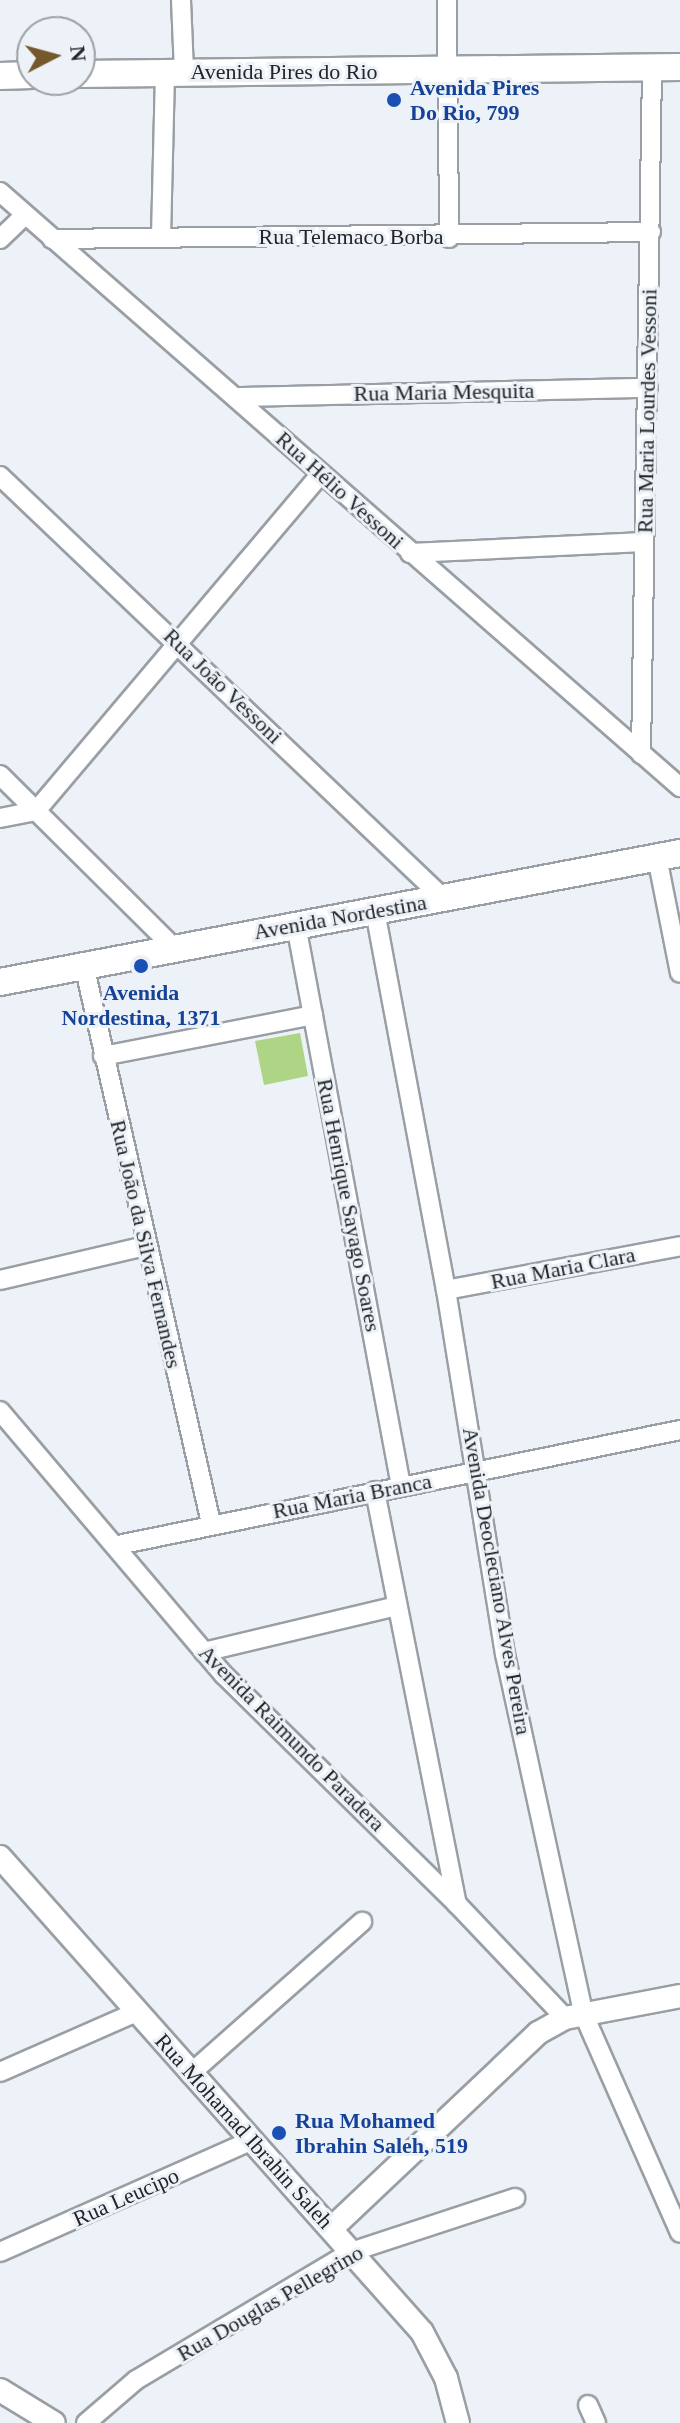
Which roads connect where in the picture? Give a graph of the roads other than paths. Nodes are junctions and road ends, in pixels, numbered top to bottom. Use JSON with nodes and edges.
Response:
{"nodes":[{"id":1,"x":181,"y":0,"type":"edge"},
{"id":2,"x":447,"y":0,"type":"edge"},
{"id":3,"x":680,"y":67,"type":"edge"},
{"id":4,"x":652,"y":68,"type":"junction"},
{"id":5,"x":447,"y":70,"type":"junction"},
{"id":6,"x":174,"y":72,"type":"junction"},
{"id":7,"x":96,"y":74,"type":"edge"},
{"id":8,"x":0,"y":192,"type":"edge"},
{"id":9,"x":25,"y":215,"type":"junction"},
{"id":10,"x":651,"y":232,"type":"junction"},
{"id":11,"x":161,"y":237,"type":"junction"},
{"id":12,"x":449,"y":238,"type":"junction"},
{"id":13,"x":0,"y":239,"type":"edge"},
{"id":14,"x":52,"y":239,"type":"junction"},
{"id":15,"x":648,"y":388,"type":"junction"},
{"id":16,"x":239,"y":397,"type":"junction"},
{"id":17,"x":321,"y":474,"type":"junction"},
{"id":18,"x":0,"y":476,"type":"edge"},
{"id":19,"x":644,"y":542,"type":"junction"},
{"id":20,"x":410,"y":553,"type":"junction"},
{"id":21,"x":179,"y":643,"type":"junction"},
{"id":22,"x":641,"y":754,"type":"junction"},
{"id":23,"x":0,"y":775,"type":"edge"},
{"id":24,"x":680,"y":787,"type":"edge"},
{"id":25,"x":36,"y":811,"type":"junction"},
{"id":26,"x":0,"y":818,"type":"edge"},
{"id":27,"x":669,"y":855,"type":"edge"},
{"id":28,"x":444,"y":899,"type":"junction"},
{"id":29,"x":375,"y":911,"type":"junction"},
{"id":30,"x":296,"y":925,"type":"junction"},
{"id":31,"x":173,"y":947,"type":"junction"},
{"id":32,"x":84,"y":965,"type":"junction"},
{"id":33,"x":680,"y":973,"type":"edge"},
{"id":34,"x":0,"y":982,"type":"edge"},
{"id":35,"x":313,"y":1015,"type":"junction"},
{"id":36,"x":103,"y":1056,"type":"junction"},
{"id":37,"x":145,"y":1246,"type":"junction"},
{"id":38,"x":680,"y":1246,"type":"edge"},
{"id":39,"x":0,"y":1280,"type":"edge"},
{"id":40,"x":446,"y":1290,"type":"junction"},
{"id":41,"x":0,"y":1411,"type":"edge"},
{"id":42,"x":680,"y":1430,"type":"edge"},
{"id":43,"x":477,"y":1471,"type":"junction"},
{"id":44,"x":401,"y":1486,"type":"junction"},
{"id":45,"x":375,"y":1491,"type":"junction"},
{"id":46,"x":211,"y":1523,"type":"junction"},
{"id":47,"x":118,"y":1545,"type":"junction"},
{"id":48,"x":397,"y":1606,"type":"junction"},
{"id":49,"x":204,"y":1652,"type":"junction"},
{"id":50,"x":0,"y":1857,"type":"edge"},
{"id":51,"x":457,"y":1904,"type":"junction"},
{"id":52,"x":362,"y":1922,"type":"dead end"},
{"id":53,"x":680,"y":1996,"type":"edge"},
{"id":54,"x":137,"y":2012,"type":"junction"},
{"id":55,"x":574,"y":2017,"type":"junction"},
{"id":56,"x":0,"y":2072,"type":"edge"},
{"id":57,"x":190,"y":2074,"type":"junction"},
{"id":58,"x":251,"y":2141,"type":"junction"},
{"id":59,"x":515,"y":2198,"type":"dead end"},
{"id":60,"x":332,"y":2228,"type":"junction"},
{"id":61,"x":680,"y":2233,"type":"edge"},
{"id":62,"x":0,"y":2252,"type":"edge"},
{"id":63,"x":351,"y":2252,"type":"junction"},
{"id":64,"x":0,"y":2390,"type":"edge"},
{"id":65,"x":588,"y":2405,"type":"dead end"},
{"id":66,"x":54,"y":2423,"type":"edge"},
{"id":67,"x":86,"y":2423,"type":"edge"},
{"id":68,"x":458,"y":2423,"type":"edge"},
{"id":69,"x":596,"y":2423,"type":"edge"}],
"edges":[{"from":1,"to":6,"type":"street"},
{"from":2,"to":5,"type":"street"},
{"from":3,"to":4,"type":"main road","name":"Avenida Pires do Rio"},
{"from":4,"to":5,"type":"main road","name":"Avenida Pires do Rio"},
{"from":4,"to":10,"type":"street","name":"Rua Maria Lourdes Vessoni"},
{"from":5,"to":6,"type":"main road","name":"Avenida Pires do Rio"},
{"from":5,"to":12,"type":"street"},
{"from":6,"to":7,"type":"main road","name":"Avenida Pires do Rio"},
{"from":6,"to":11,"type":"street"},
{"from":8,"to":9,"type":"street","name":"Rua Hélio Vessoni"},
{"from":9,"to":13,"type":"street"},
{"from":9,"to":14,"type":"street","name":"Rua Hélio Vessoni"},
{"from":10,"to":12,"type":"street","name":"Rua Telemaco Borba"},
{"from":10,"to":15,"type":"street","name":"Rua Maria Lourdes Vessoni"},
{"from":11,"to":12,"type":"street","name":"Rua Telemaco Borba"},
{"from":11,"to":14,"type":"street","name":"Rua Telemaco Borba"},
{"from":14,"to":16,"type":"street","name":"Rua Hélio Vessoni"},
{"from":15,"to":16,"type":"street","name":"Rua Maria Mesquita"},
{"from":15,"to":19,"type":"street","name":"Rua Maria Lourdes Vessoni"},
{"from":16,"to":17,"type":"street","name":"Rua Hélio Vessoni"},
{"from":17,"to":20,"type":"street","name":"Rua Hélio Vessoni"},
{"from":17,"to":21,"type":"street"},
{"from":18,"to":21,"type":"street","name":"Rua João Vessoni"},
{"from":19,"to":20,"type":"street"},
{"from":19,"to":22,"type":"street","name":"Rua Maria Lourdes Vessoni"},
{"from":20,"to":22,"type":"street","name":"Rua Hélio Vessoni"},
{"from":21,"to":25,"type":"street"},
{"from":21,"to":28,"type":"street","name":"Rua João Vessoni"},
{"from":22,"to":24,"type":"street","name":"Rua Hélio Vessoni"},
{"from":23,"to":25,"type":"street"},
{"from":25,"to":26,"type":"street"},
{"from":25,"to":31,"type":"street"},
{"from":27,"to":28,"type":"main road","name":"Avenida Nordestina"},
{"from":27,"to":33,"type":"street"},
{"from":28,"to":29,"type":"main road","name":"Avenida Nordestina"},
{"from":29,"to":30,"type":"main road","name":"Avenida Nordestina"},
{"from":29,"to":40,"type":"street","name":"Avenida Deocleciano Alves Pereira"},
{"from":30,"to":31,"type":"main road","name":"Avenida Nordestina"},
{"from":30,"to":35,"type":"street","name":"Rua Henrique Sayago Soares"},
{"from":31,"to":32,"type":"main road","name":"Avenida Nordestina"},
{"from":32,"to":34,"type":"main road","name":"Avenida Nordestina"},
{"from":32,"to":36,"type":"street","name":"Rua João da Silva Fernandes"},
{"from":35,"to":36,"type":"street"},
{"from":35,"to":44,"type":"street","name":"Rua Henrique Sayago Soares"},
{"from":36,"to":37,"type":"street","name":"Rua João da Silva Fernandes"},
{"from":37,"to":39,"type":"street"},
{"from":37,"to":46,"type":"street","name":"Rua João da Silva Fernandes"},
{"from":38,"to":40,"type":"street","name":"Rua Maria Clara"},
{"from":40,"to":43,"type":"street","name":"Avenida Deocleciano Alves Pereira"},
{"from":41,"to":47,"type":"street","name":"Avenida Raimundo Paradera"},
{"from":42,"to":43,"type":"street","name":"Rua Maria Branca"},
{"from":43,"to":44,"type":"street","name":"Rua Maria Branca"},
{"from":43,"to":55,"type":"street","name":"Avenida Deocleciano Alves Pereira"},
{"from":44,"to":45,"type":"street","name":"Rua Maria Branca"},
{"from":45,"to":46,"type":"street","name":"Rua Maria Branca"},
{"from":45,"to":48,"type":"street"},
{"from":46,"to":47,"type":"street","name":"Rua Maria Branca"},
{"from":47,"to":49,"type":"street","name":"Avenida Raimundo Paradera"},
{"from":48,"to":49,"type":"street"},
{"from":48,"to":51,"type":"street"},
{"from":49,"to":51,"type":"street","name":"Avenida Raimundo Paradera"},
{"from":50,"to":54,"type":"street","name":"Rua Mohamad Ibrahin Saleh"},
{"from":51,"to":55,"type":"street","name":"Avenida Raimundo Paradera"},
{"from":52,"to":57,"type":"street"},
{"from":53,"to":55,"type":"street"},
{"from":54,"to":56,"type":"street"},
{"from":54,"to":57,"type":"street","name":"Rua Mohamad Ibrahin Saleh"},
{"from":55,"to":60,"type":"street"},
{"from":55,"to":61,"type":"street","name":"Avenida Deocleciano Alves Pereira"},
{"from":57,"to":58,"type":"street","name":"Rua Mohamad Ibrahin Saleh"},
{"from":58,"to":60,"type":"street","name":"Rua Mohamad Ibrahin Saleh"},
{"from":58,"to":62,"type":"street","name":"Rua Leucipo"},
{"from":59,"to":63,"type":"street","name":"Rua Douglas Pellegrino"},
{"from":60,"to":63,"type":"street","name":"Rua Mohamad Ibrahin Saleh"},
{"from":63,"to":67,"type":"street","name":"Rua Douglas Pellegrino"},
{"from":63,"to":68,"type":"street","name":"Rua Mohamad Ibrahin Saleh"},
{"from":64,"to":66,"type":"street"},
{"from":65,"to":69,"type":"street"}]}
